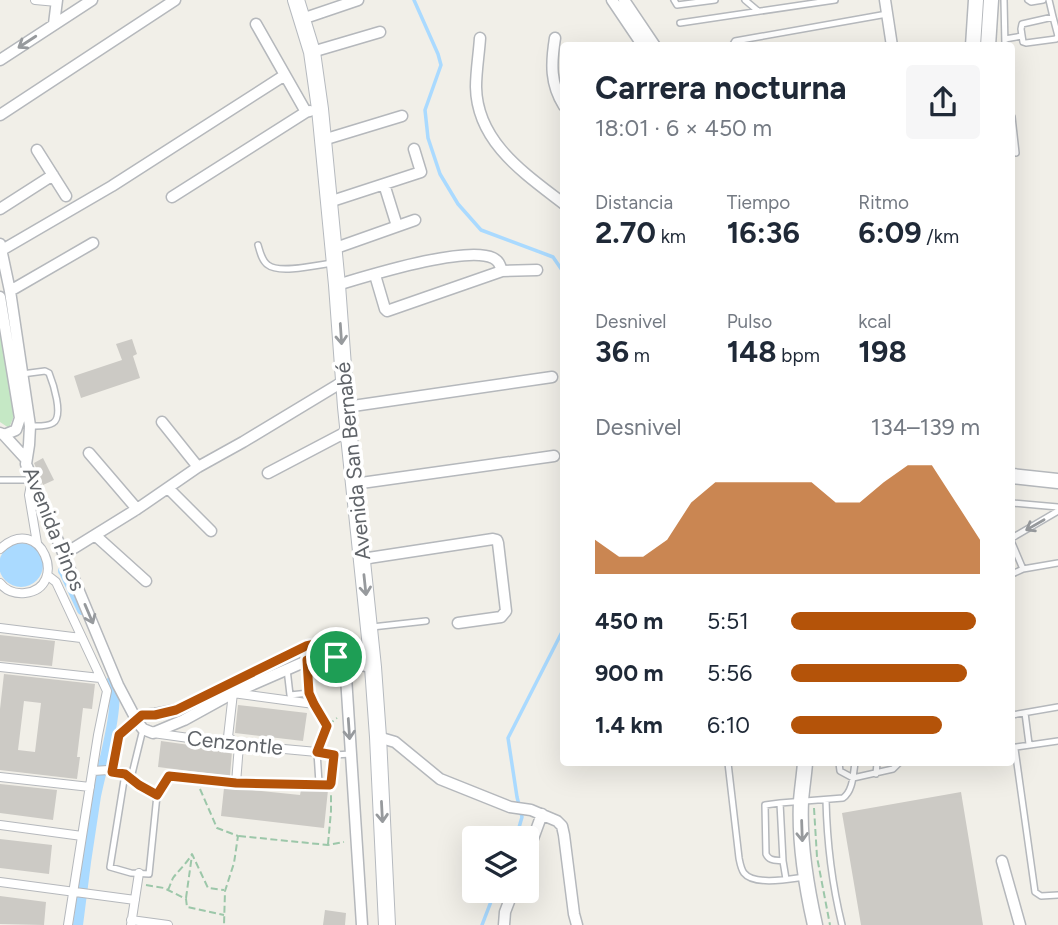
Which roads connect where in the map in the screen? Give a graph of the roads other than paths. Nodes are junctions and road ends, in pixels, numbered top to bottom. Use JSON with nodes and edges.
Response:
{"nodes":[{"id":1,"x":35,"y":0,"type":"edge"},
{"id":2,"x":92,"y":0,"type":"edge"},
{"id":3,"x":175,"y":0,"type":"edge"},
{"id":4,"x":296,"y":0,"type":"edge"},
{"id":5,"x":358,"y":0,"type":"edge"},
{"id":6,"x":612,"y":0,"type":"edge"},
{"id":7,"x":624,"y":0,"type":"edge"},
{"id":8,"x":674,"y":0,"type":"edge"},
{"id":9,"x":715,"y":0,"type":"edge"},
{"id":10,"x":745,"y":0,"type":"edge"},
{"id":11,"x":835,"y":0,"type":"edge"},
{"id":12,"x":885,"y":0,"type":"edge"},
{"id":13,"x":1004,"y":0,"type":"edge"},
{"id":14,"x":1028,"y":0,"type":"edge"},
{"id":15,"x":1043,"y":0,"type":"edge"},
{"id":16,"x":1049,"y":0,"type":"edge"},
{"id":17,"x":57,"y":1,"type":"edge"},
{"id":18,"x":983,"y":3,"type":"edge"},
{"id":19,"x":758,"y":11,"type":"junction"},
{"id":20,"x":887,"y":14,"type":"junction"},
{"id":21,"x":1054,"y":17,"type":"junction"},
{"id":22,"x":302,"y":19,"type":"junction"},
{"id":23,"x":681,"y":23,"type":"dead end"},
{"id":24,"x":54,"y":24,"type":"junction"},
{"id":25,"x":256,"y":24,"type":"dead end"},
{"id":26,"x":380,"y":32,"type":"dead end"},
{"id":27,"x":1022,"y":36,"type":"junction"},
{"id":28,"x":480,"y":38,"type":"dead end"},
{"id":29,"x":555,"y":38,"type":"dead end"},
{"id":30,"x":640,"y":42,"type":"edge"},
{"id":31,"x":652,"y":42,"type":"edge"},
{"id":32,"x":734,"y":42,"type":"edge"},
{"id":33,"x":891,"y":42,"type":"edge"},
{"id":34,"x":974,"y":42,"type":"edge"},
{"id":35,"x":988,"y":42,"type":"edge"},
{"id":36,"x":1005,"y":42,"type":"edge"},
{"id":37,"x":312,"y":52,"type":"junction"},
{"id":38,"x":0,"y":60,"type":"edge"},
{"id":39,"x":285,"y":75,"type":"junction"},
{"id":40,"x":560,"y":101,"type":"edge"},
{"id":41,"x":313,"y":111,"type":"junction"},
{"id":42,"x":0,"y":115,"type":"edge"},
{"id":43,"x":402,"y":116,"type":"dead end"},
{"id":44,"x":323,"y":139,"type":"junction"},
{"id":45,"x":1015,"y":144,"type":"edge"},
{"id":46,"x":414,"y":149,"type":"dead end"},
{"id":47,"x":37,"y":150,"type":"dead end"},
{"id":48,"x":1016,"y":153,"type":"dead end"},
{"id":49,"x":53,"y":175,"type":"junction"},
{"id":50,"x":384,"y":184,"type":"junction"},
{"id":51,"x":66,"y":196,"type":"dead end"},
{"id":52,"x":172,"y":197,"type":"dead end"},
{"id":53,"x":560,"y":201,"type":"edge"},
{"id":54,"x":329,"y":202,"type":"junction"},
{"id":55,"x":0,"y":209,"type":"edge"},
{"id":56,"x":415,"y":220,"type":"dead end"},
{"id":57,"x":397,"y":226,"type":"junction"},
{"id":58,"x":93,"y":243,"type":"dead end"},
{"id":59,"x":258,"y":245,"type":"dead end"},
{"id":60,"x":1,"y":247,"type":"edge"},
{"id":61,"x":334,"y":256,"type":"junction"},
{"id":62,"x":502,"y":271,"type":"junction"},
{"id":63,"x":537,"y":271,"type":"dead end"},
{"id":64,"x":375,"y":275,"type":"junction"},
{"id":65,"x":337,"y":285,"type":"junction"},
{"id":66,"x":5,"y":294,"type":"edge"},
{"id":67,"x":22,"y":374,"type":"junction"},
{"id":68,"x":552,"y":377,"type":"dead end"},
{"id":69,"x":344,"y":381,"type":"junction"},
{"id":70,"x":346,"y":407,"type":"junction"},
{"id":71,"x":162,"y":422,"type":"dead end"},
{"id":72,"x":30,"y":426,"type":"junction"},
{"id":73,"x":348,"y":431,"type":"junction"},
{"id":74,"x":2,"y":434,"type":"edge"},
{"id":75,"x":89,"y":453,"type":"dead end"},
{"id":76,"x":554,"y":456,"type":"dead end"},
{"id":77,"x":26,"y":459,"type":"junction"},
{"id":78,"x":198,"y":467,"type":"junction"},
{"id":79,"x":268,"y":473,"type":"dead end"},
{"id":80,"x":1015,"y":476,"type":"edge"},
{"id":81,"x":0,"y":480,"type":"edge"},
{"id":82,"x":32,"y":480,"type":"junction"},
{"id":83,"x":1058,"y":481,"type":"edge"},
{"id":84,"x":354,"y":484,"type":"junction"},
{"id":85,"x":168,"y":488,"type":"junction"},
{"id":86,"x":1015,"y":503,"type":"edge"},
{"id":87,"x":137,"y":509,"type":"junction"},
{"id":88,"x":1058,"y":509,"type":"edge"},
{"id":89,"x":211,"y":531,"type":"dead end"},
{"id":90,"x":96,"y":536,"type":"junction"},
{"id":91,"x":1015,"y":538,"type":"edge"},
{"id":92,"x":37,"y":543,"type":"junction"},
{"id":93,"x":74,"y":548,"type":"dead end"},
{"id":94,"x":1015,"y":548,"type":"edge"},
{"id":95,"x":0,"y":549,"type":"edge"},
{"id":96,"x":362,"y":559,"type":"junction"},
{"id":97,"x":1058,"y":563,"type":"edge"},
{"id":98,"x":1023,"y":569,"type":"junction"},
{"id":99,"x":1015,"y":573,"type":"edge"},
{"id":100,"x":47,"y":575,"type":"junction"},
{"id":101,"x":146,"y":580,"type":"dead end"},
{"id":102,"x":0,"y":583,"type":"edge"},
{"id":103,"x":426,"y":621,"type":"dead end"},
{"id":104,"x":458,"y":623,"type":"dead end"},
{"id":105,"x":0,"y":628,"type":"edge"},
{"id":106,"x":369,"y":628,"type":"junction"},
{"id":107,"x":81,"y":638,"type":"junction"},
{"id":108,"x":340,"y":659,"type":"junction"},
{"id":109,"x":307,"y":660,"type":"junction"},
{"id":110,"x":0,"y":667,"type":"edge"},
{"id":111,"x":373,"y":667,"type":"junction"},
{"id":112,"x":287,"y":669,"type":"junction"},
{"id":113,"x":100,"y":678,"type":"junction"},
{"id":114,"x":233,"y":693,"type":"junction"},
{"id":115,"x":314,"y":704,"type":"road end"},
{"id":116,"x":1058,"y":707,"type":"edge"},
{"id":117,"x":1025,"y":713,"type":"junction"},
{"id":118,"x":1015,"y":715,"type":"edge"},
{"id":119,"x":144,"y":728,"type":"junction"},
{"id":120,"x":378,"y":737,"type":"junction"},
{"id":121,"x":1058,"y":741,"type":"edge"},
{"id":122,"x":1029,"y":744,"type":"junction"},
{"id":123,"x":239,"y":745,"type":"junction"},
{"id":124,"x":317,"y":752,"type":"junction"},
{"id":125,"x":351,"y":754,"type":"junction"},
{"id":126,"x":334,"y":755,"type":"junction"},
{"id":127,"x":728,"y":766,"type":"edge"},
{"id":128,"x":805,"y":766,"type":"edge"},
{"id":129,"x":839,"y":766,"type":"edge"},
{"id":130,"x":855,"y":766,"type":"edge"},
{"id":131,"x":877,"y":766,"type":"edge"},
{"id":132,"x":896,"y":766,"type":"edge"},
{"id":133,"x":94,"y":771,"type":"junction"},
{"id":134,"x":876,"y":774,"type":"junction"},
{"id":135,"x":128,"y":776,"type":"junction"},
{"id":136,"x":0,"y":778,"type":"edge"},
{"id":137,"x":853,"y":778,"type":"junction"},
{"id":138,"x":236,"y":783,"type":"junction"},
{"id":139,"x":319,"y":783,"type":"junction"},
{"id":140,"x":90,"y":787,"type":"junction"},
{"id":141,"x":157,"y":795,"type":"junction"},
{"id":142,"x":826,"y":800,"type":"junction"},
{"id":143,"x":780,"y":803,"type":"junction"},
{"id":144,"x":808,"y":805,"type":"junction"},
{"id":145,"x":537,"y":812,"type":"junction"},
{"id":146,"x":0,"y":825,"type":"edge"},
{"id":147,"x":534,"y":826,"type":"edge"},
{"id":148,"x":82,"y":836,"type":"junction"},
{"id":149,"x":783,"y":861,"type":"junction"},
{"id":150,"x":1002,"y":861,"type":"dead end"},
{"id":151,"x":139,"y":873,"type":"junction"},
{"id":152,"x":806,"y":877,"type":"junction"},
{"id":153,"x":786,"y":879,"type":"junction"},
{"id":154,"x":0,"y":882,"type":"edge"},
{"id":155,"x":73,"y":891,"type":"junction"},
{"id":156,"x":1058,"y":895,"type":"edge"},
{"id":157,"x":135,"y":900,"type":"junction"},
{"id":158,"x":508,"y":903,"type":"edge"},
{"id":159,"x":131,"y":923,"type":"edge"},
{"id":160,"x":68,"y":925,"type":"edge"},
{"id":161,"x":168,"y":925,"type":"edge"},
{"id":162,"x":362,"y":925,"type":"edge"},
{"id":163,"x":387,"y":925,"type":"edge"},
{"id":164,"x":504,"y":925,"type":"edge"},
{"id":165,"x":577,"y":925,"type":"edge"},
{"id":166,"x":815,"y":925,"type":"edge"},
{"id":167,"x":842,"y":925,"type":"edge"},
{"id":168,"x":1020,"y":925,"type":"edge"}],
"edges":[{"from":1,"to":17,"type":"street"},
{"from":2,"to":24,"type":"street"},
{"from":3,"to":42,"type":"street"},
{"from":4,"to":22,"type":"main road","name":"Avenida San Bernabé"},
{"from":5,"to":22,"type":"street"},
{"from":6,"to":30,"type":"street"},
{"from":7,"to":31,"type":"street"},
{"from":8,"to":9,"type":"lane"},
{"from":10,"to":19,"type":"lane"},
{"from":11,"to":19,"type":"lane"},
{"from":12,"to":20,"type":"street"},
{"from":13,"to":36,"type":"lane"},
{"from":14,"to":15,"type":"lane"},
{"from":16,"to":21,"type":"lane"},
{"from":17,"to":24,"type":"street"},
{"from":18,"to":34,"type":"street"},
{"from":18,"to":35,"type":"street"},
{"from":19,"to":23,"type":"lane"},
{"from":20,"to":32,"type":"lane"},
{"from":20,"to":33,"type":"street"},
{"from":21,"to":27,"type":"lane"},
{"from":21,"to":27,"type":"lane"},
{"from":22,"to":37,"type":"main road","name":"Avenida San Bernabé"},
{"from":24,"to":38,"type":"street","one_way":true},
{"from":25,"to":39,"type":"street"},
{"from":26,"to":37,"type":"street"},
{"from":27,"to":36,"type":"lane"},
{"from":28,"to":53,"type":"street"},
{"from":29,"to":40,"type":"street"},
{"from":37,"to":41,"type":"main road","name":"Avenida San Bernabé"},
{"from":39,"to":41,"type":"street"},
{"from":39,"to":60,"type":"street"},
{"from":41,"to":44,"type":"main road","name":"Avenida San Bernabé"},
{"from":41,"to":52,"type":"street"},
{"from":43,"to":44,"type":"street"},
{"from":44,"to":54,"type":"main road","name":"Avenida San Bernabé"},
{"from":45,"to":48,"type":"lane"},
{"from":46,"to":50,"type":"street"},
{"from":47,"to":49,"type":"street"},
{"from":49,"to":51,"type":"street"},
{"from":49,"to":55,"type":"street"},
{"from":50,"to":54,"type":"street"},
{"from":50,"to":57,"type":"street"},
{"from":54,"to":61,"type":"main road","name":"Avenida San Bernabé"},
{"from":56,"to":57,"type":"street"},
{"from":57,"to":61,"type":"street"},
{"from":58,"to":66,"type":"street"},
{"from":59,"to":61,"type":"lane"},
{"from":60,"to":66,"type":"street","name":"Avenida Pinos"},
{"from":61,"to":65,"type":"main road","name":"Avenida San Bernabé"},
{"from":62,"to":63,"type":"street"},
{"from":62,"to":64,"type":"street"},
{"from":62,"to":64,"type":"street"},
{"from":64,"to":65,"type":"street"},
{"from":65,"to":69,"type":"main road","name":"Avenida San Bernabé","one_way":true},
{"from":66,"to":67,"type":"street","name":"Avenida Pinos"},
{"from":66,"to":74,"type":"street","name":"Avenida Pinos"},
{"from":67,"to":72,"type":"street","name":"Avenida Pinos"},
{"from":67,"to":72,"type":"lane"},
{"from":68,"to":70,"type":"street"},
{"from":69,"to":70,"type":"main road","name":"Avenida San Bernabé"},
{"from":69,"to":78,"type":"street"},
{"from":70,"to":73,"type":"main road","name":"Avenida San Bernabé"},
{"from":71,"to":78,"type":"street"},
{"from":72,"to":77,"type":"street","name":"Avenida Pinos"},
{"from":73,"to":79,"type":"street"},
{"from":73,"to":84,"type":"main road","name":"Avenida San Bernabé"},
{"from":74,"to":77,"type":"street"},
{"from":75,"to":87,"type":"street"},
{"from":76,"to":84,"type":"street"},
{"from":77,"to":82,"type":"street","name":"Avenida Pinos"},
{"from":78,"to":85,"type":"street"},
{"from":80,"to":83,"type":"street"},
{"from":81,"to":82,"type":"lane"},
{"from":82,"to":92,"type":"street"},
{"from":82,"to":119,"type":"street","name":"Avenida Pinos","one_way":true},
{"from":84,"to":96,"type":"main road","name":"Avenida San Bernabé"},
{"from":85,"to":87,"type":"street"},
{"from":85,"to":89,"type":"street"},
{"from":86,"to":88,"type":"lane"},
{"from":87,"to":90,"type":"street"},
{"from":88,"to":91,"type":"lane","one_way":true},
{"from":90,"to":93,"type":"street"},
{"from":90,"to":101,"type":"street"},
{"from":92,"to":95,"type":"street"},
{"from":92,"to":100,"type":"street"},
{"from":94,"to":98,"type":"lane"},
{"from":96,"to":104,"type":"street"},
{"from":96,"to":106,"type":"main road","name":"Avenida San Bernabé","one_way":true},
{"from":97,"to":98,"type":"lane"},
{"from":98,"to":99,"type":"lane"},
{"from":100,"to":102,"type":"street"},
{"from":100,"to":107,"type":"street"},
{"from":103,"to":106,"type":"lane"},
{"from":105,"to":107,"type":"street"},
{"from":106,"to":111,"type":"main road","name":"Avenida San Bernabé"},
{"from":107,"to":113,"type":"street"},
{"from":108,"to":109,"type":"street"},
{"from":108,"to":111,"type":"street"},
{"from":108,"to":119,"type":"street"},
{"from":108,"to":125,"type":"street","one_way":true},
{"from":109,"to":112,"type":"street"},
{"from":109,"to":112,"type":"lane"},
{"from":110,"to":113,"type":"street"},
{"from":111,"to":120,"type":"main road","name":"Avenida San Bernabé"},
{"from":112,"to":114,"type":"street"},
{"from":113,"to":133,"type":"street"},
{"from":114,"to":115,"type":"street"},
{"from":114,"to":119,"type":"street"},
{"from":114,"to":123,"type":"street"},
{"from":116,"to":117,"type":"lane"},
{"from":117,"to":118,"type":"lane"},
{"from":117,"to":122,"type":"lane"},
{"from":119,"to":123,"type":"street","name":"Cenzontle"},
{"from":119,"to":135,"type":"lane"},
{"from":120,"to":145,"type":"street"},
{"from":120,"to":163,"type":"main road","name":"Avenida San Bernabé","one_way":true},
{"from":121,"to":122,"type":"lane"},
{"from":122,"to":156,"type":"lane"},
{"from":123,"to":124,"type":"street","name":"Cenzontle"},
{"from":123,"to":138,"type":"street"},
{"from":124,"to":126,"type":"lane"},
{"from":124,"to":139,"type":"lane"},
{"from":125,"to":126,"type":"lane"},
{"from":125,"to":162,"type":"street"},
{"from":126,"to":139,"type":"lane"},
{"from":127,"to":153,"type":"lane"},
{"from":128,"to":144,"type":"street"},
{"from":129,"to":137,"type":"lane"},
{"from":130,"to":137,"type":"lane"},
{"from":131,"to":134,"type":"lane"},
{"from":132,"to":134,"type":"lane"},
{"from":133,"to":135,"type":"street"},
{"from":133,"to":140,"type":"street"},
{"from":134,"to":137,"type":"lane"},
{"from":135,"to":141,"type":"lane"},
{"from":135,"to":151,"type":"lane"},
{"from":136,"to":140,"type":"street"},
{"from":137,"to":142,"type":"lane"},
{"from":138,"to":139,"type":"street"},
{"from":138,"to":141,"type":"street"},
{"from":140,"to":148,"type":"street"},
{"from":141,"to":151,"type":"lane"},
{"from":142,"to":144,"type":"lane"},
{"from":142,"to":167,"type":"lane"},
{"from":143,"to":144,"type":"lane"},
{"from":143,"to":149,"type":"lane"},
{"from":143,"to":149,"type":"lane"},
{"from":144,"to":152,"type":"street","one_way":true},
{"from":145,"to":147,"type":"street"},
{"from":145,"to":165,"type":"street"},
{"from":146,"to":148,"type":"street"},
{"from":148,"to":155,"type":"street"},
{"from":149,"to":153,"type":"lane"},
{"from":150,"to":168,"type":"street"},
{"from":151,"to":157,"type":"street"},
{"from":152,"to":153,"type":"lane"},
{"from":152,"to":166,"type":"street"},
{"from":154,"to":155,"type":"street"},
{"from":155,"to":157,"type":"street"},
{"from":155,"to":160,"type":"street"},
{"from":157,"to":159,"type":"street"},
{"from":158,"to":164,"type":"street"},
{"from":159,"to":161,"type":"street"}]}
